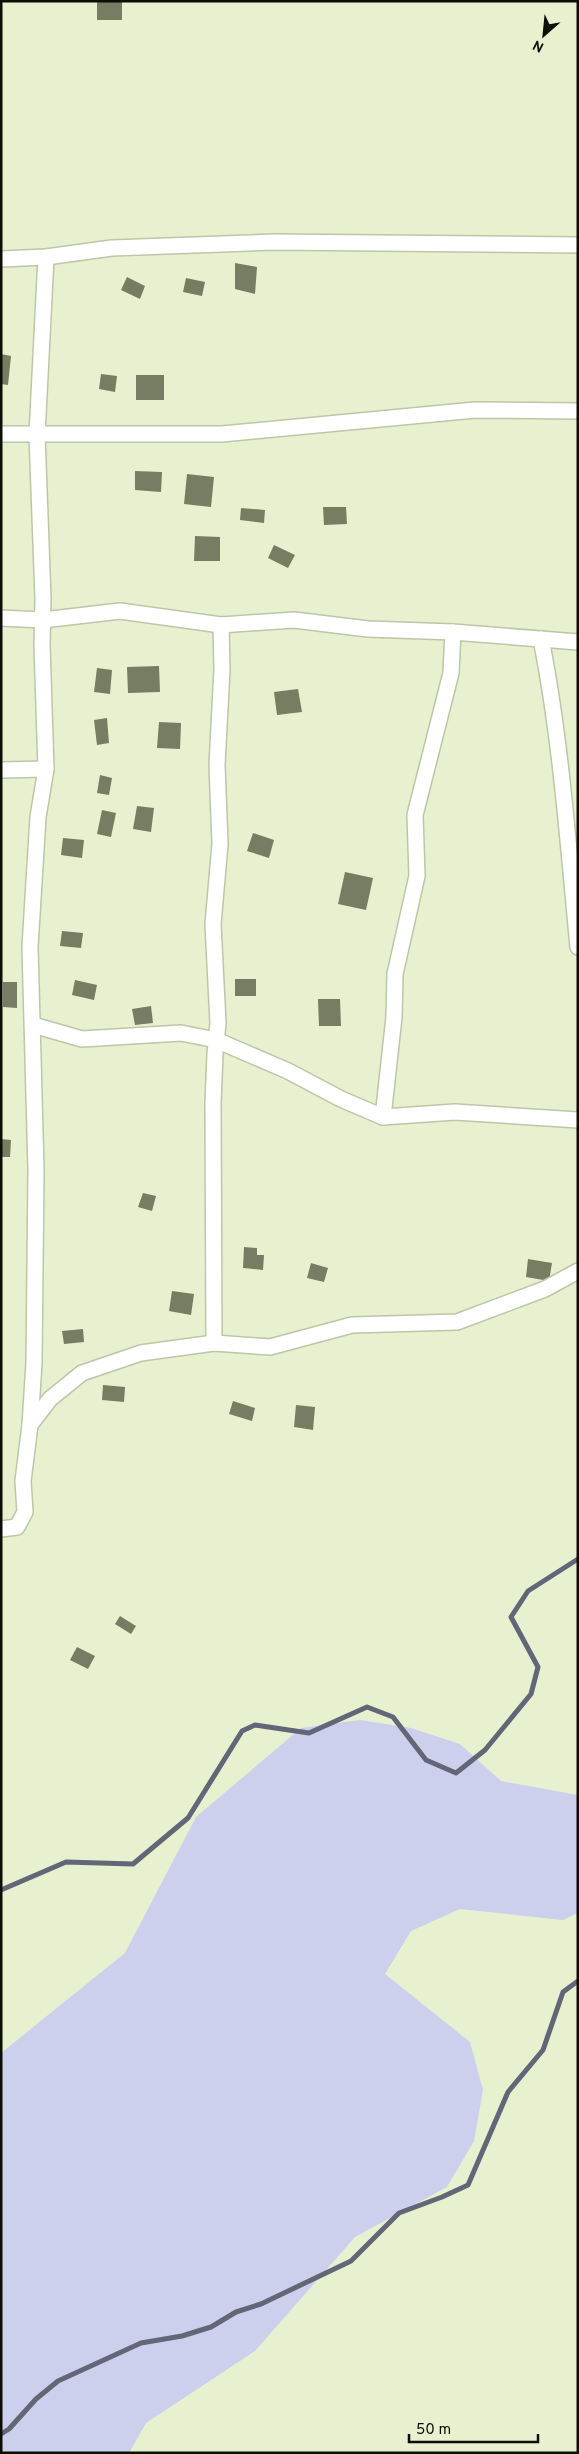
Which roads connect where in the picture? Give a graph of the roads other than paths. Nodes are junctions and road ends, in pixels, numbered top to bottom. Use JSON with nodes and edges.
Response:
{"nodes":[{"id":1,"x":578,"y":246,"type":"edge"},
{"id":2,"x":46,"y":257,"type":"junction"},
{"id":3,"x":1,"y":259,"type":"edge"},
{"id":4,"x":578,"y":411,"type":"edge"},
{"id":5,"x":1,"y":434,"type":"edge"},
{"id":6,"x":37,"y":435,"type":"junction"},
{"id":7,"x":1,"y":618,"type":"edge"},
{"id":8,"x":43,"y":620,"type":"junction"},
{"id":9,"x":221,"y":625,"type":"junction"},
{"id":10,"x":453,"y":632,"type":"junction"},
{"id":11,"x":541,"y":639,"type":"junction"},
{"id":12,"x":578,"y":642,"type":"edge"},
{"id":13,"x":46,"y":769,"type":"junction"},
{"id":14,"x":1,"y":770,"type":"edge"},
{"id":15,"x":578,"y":947,"type":"edge"},
{"id":16,"x":33,"y":1025,"type":"junction"},
{"id":17,"x":216,"y":1040,"type":"junction"},
{"id":18,"x":383,"y":1116,"type":"junction"},
{"id":19,"x":578,"y":1120,"type":"edge"},
{"id":20,"x":578,"y":1272,"type":"edge"},
{"id":21,"x":214,"y":1343,"type":"junction"},
{"id":22,"x":30,"y":1425,"type":"junction"},
{"id":23,"x":1,"y":1529,"type":"edge"}],
"edges":[{"from":1,"to":2,"type":"street"},
{"from":2,"to":3,"type":"street"},
{"from":2,"to":6,"type":"street"},
{"from":4,"to":6,"type":"street"},
{"from":5,"to":6,"type":"street"},
{"from":6,"to":8,"type":"street"},
{"from":7,"to":8,"type":"street"},
{"from":8,"to":9,"type":"street"},
{"from":8,"to":13,"type":"street"},
{"from":9,"to":10,"type":"street"},
{"from":9,"to":17,"type":"street"},
{"from":10,"to":11,"type":"street"},
{"from":10,"to":18,"type":"street"},
{"from":11,"to":12,"type":"street"},
{"from":11,"to":15,"type":"street"},
{"from":13,"to":14,"type":"street"},
{"from":13,"to":16,"type":"street"},
{"from":16,"to":17,"type":"street"},
{"from":16,"to":22,"type":"street"},
{"from":17,"to":18,"type":"street"},
{"from":17,"to":21,"type":"street"},
{"from":18,"to":19,"type":"street"},
{"from":20,"to":21,"type":"street"},
{"from":21,"to":22,"type":"street"},
{"from":22,"to":23,"type":"street"}]}
